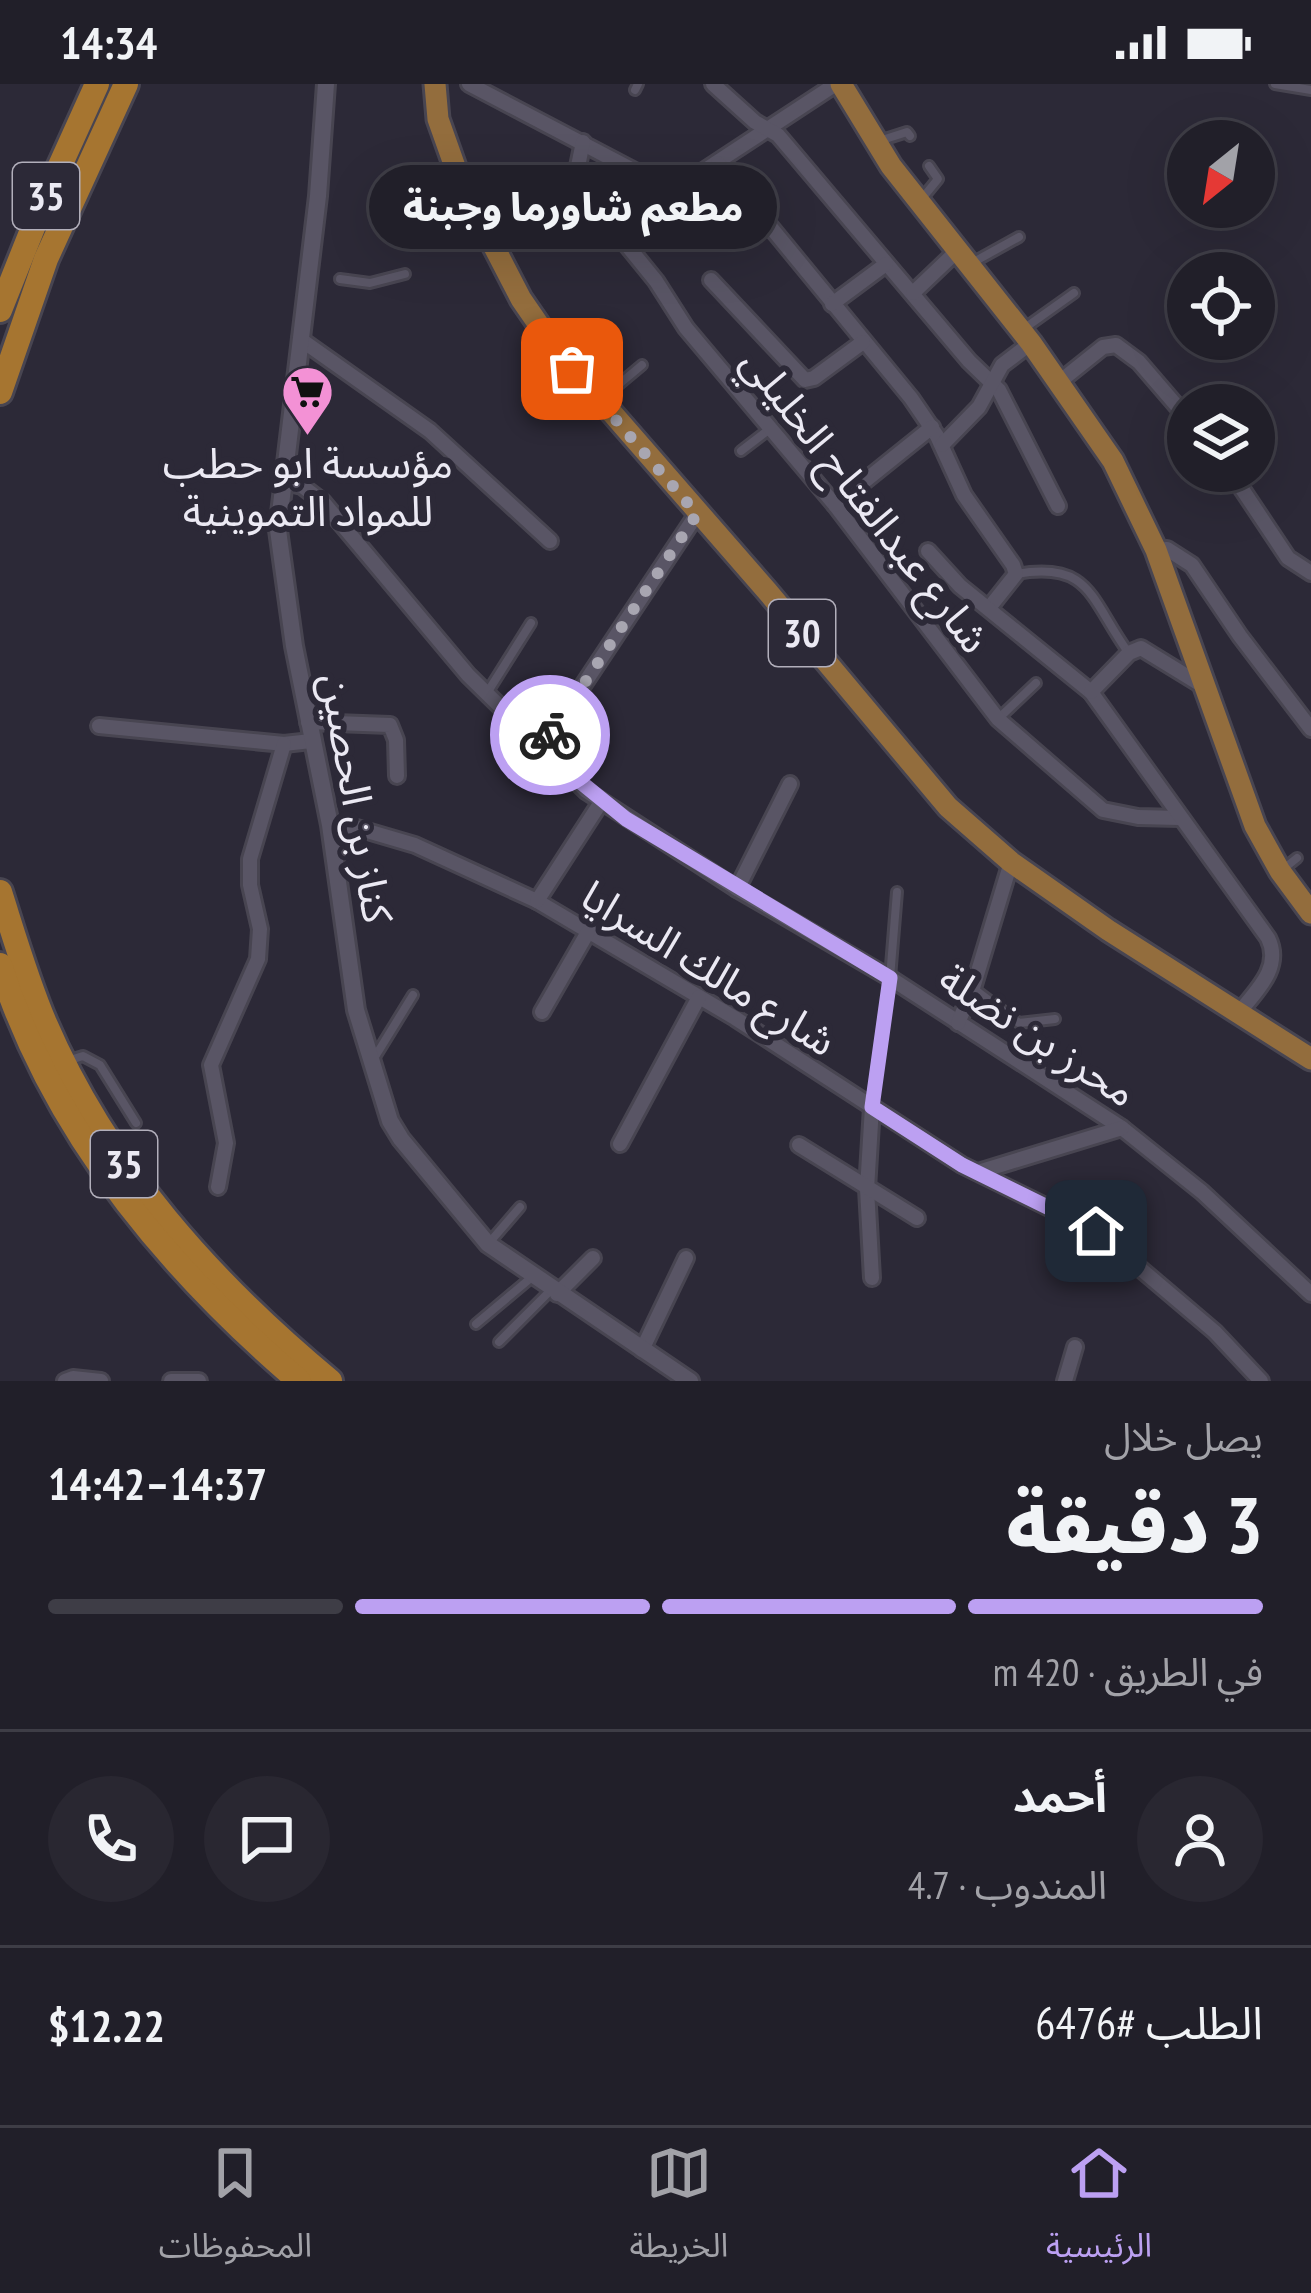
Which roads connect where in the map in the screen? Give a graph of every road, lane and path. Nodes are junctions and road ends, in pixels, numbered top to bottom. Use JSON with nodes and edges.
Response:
{"nodes":[{"id":1,"x":97,"y":84,"type":"edge"},
{"id":2,"x":126,"y":84,"type":"edge"},
{"id":3,"x":326,"y":84,"type":"edge"},
{"id":4,"x":435,"y":84,"type":"edge"},
{"id":5,"x":469,"y":84,"type":"edge"},
{"id":6,"x":713,"y":84,"type":"edge"},
{"id":7,"x":838,"y":84,"type":"edge"},
{"id":8,"x":1275,"y":84,"type":"edge"},
{"id":9,"x":1311,"y":91,"type":"edge"},
{"id":10,"x":765,"y":128,"type":"junction"},
{"id":11,"x":910,"y":136,"type":"dead end"},
{"id":12,"x":874,"y":141,"type":"junction"},
{"id":13,"x":583,"y":142,"type":"junction"},
{"id":14,"x":718,"y":163,"type":"junction"},
{"id":15,"x":929,"y":166,"type":"dead end"},
{"id":16,"x":919,"y":202,"type":"junction"},
{"id":17,"x":1018,"y":237,"type":"dead end"},
{"id":18,"x":962,"y":259,"type":"junction"},
{"id":19,"x":886,"y":264,"type":"junction"},
{"id":20,"x":405,"y":274,"type":"dead end"},
{"id":21,"x":340,"y":278,"type":"dead end"},
{"id":22,"x":711,"y":280,"type":"dead end"},
{"id":23,"x":914,"y":293,"type":"junction"},
{"id":24,"x":1074,"y":293,"type":"dead end"},
{"id":25,"x":832,"y":304,"type":"junction"},
{"id":26,"x":0,"y":310,"type":"edge"},
{"id":27,"x":1026,"y":337,"type":"junction"},
{"id":28,"x":301,"y":339,"type":"junction"},
{"id":29,"x":863,"y":342,"type":"junction"},
{"id":30,"x":642,"y":365,"type":"dead end"},
{"id":31,"x":1058,"y":383,"type":"junction"},
{"id":32,"x":993,"y":384,"type":"junction"},
{"id":33,"x":0,"y":392,"type":"edge"},
{"id":34,"x":1167,"y":395,"type":"edge"},
{"id":35,"x":599,"y":401,"type":"junction"},
{"id":36,"x":772,"y":427,"type":"junction"},
{"id":37,"x":932,"y":427,"type":"junction"},
{"id":38,"x":942,"y":445,"type":"junction"},
{"id":39,"x":741,"y":451,"type":"dead end"},
{"id":40,"x":282,"y":481,"type":"junction"},
{"id":41,"x":1245,"y":492,"type":"edge"},
{"id":42,"x":835,"y":505,"type":"junction"},
{"id":43,"x":1058,"y":506,"type":"dead end"},
{"id":44,"x":697,"y":514,"type":"junction"},
{"id":45,"x":550,"y":541,"type":"dead end"},
{"id":46,"x":928,"y":550,"type":"dead end"},
{"id":47,"x":1156,"y":550,"type":"junction"},
{"id":48,"x":1311,"y":573,"type":"edge"},
{"id":49,"x":1016,"y":574,"type":"junction"},
{"id":50,"x":989,"y":608,"type":"junction"},
{"id":51,"x":531,"y":622,"type":"dead end"},
{"id":52,"x":1129,"y":653,"type":"junction"},
{"id":53,"x":1036,"y":683,"type":"dead end"},
{"id":54,"x":1203,"y":686,"type":"junction"},
{"id":55,"x":1091,"y":692,"type":"junction"},
{"id":56,"x":486,"y":694,"type":"junction"},
{"id":57,"x":998,"y":719,"type":"junction"},
{"id":58,"x":308,"y":722,"type":"junction"},
{"id":59,"x":99,"y":726,"type":"dead end"},
{"id":60,"x":1311,"y":729,"type":"edge"},
{"id":61,"x":311,"y":741,"type":"junction"},
{"id":62,"x":284,"y":745,"type":"junction"},
{"id":63,"x":540,"y":749,"type":"junction"},
{"id":64,"x":397,"y":776,"type":"dead end"},
{"id":65,"x":790,"y":784,"type":"dead end"},
{"id":66,"x":601,"y":802,"type":"junction"},
{"id":67,"x":1180,"y":818,"type":"junction"},
{"id":68,"x":329,"y":825,"type":"junction"},
{"id":69,"x":1011,"y":862,"type":"junction"},
{"id":70,"x":737,"y":889,"type":"junction"},
{"id":71,"x":0,"y":892,"type":"edge"},
{"id":72,"x":897,"y":892,"type":"dead end"},
{"id":73,"x":537,"y":901,"type":"junction"},
{"id":74,"x":1311,"y":913,"type":"edge"},
{"id":75,"x":588,"y":932,"type":"junction"},
{"id":76,"x":0,"y":965,"type":"edge"},
{"id":77,"x":890,"y":978,"type":"junction"},
{"id":78,"x":973,"y":988,"type":"junction"},
{"id":79,"x":413,"y":995,"type":"dead end"},
{"id":80,"x":699,"y":997,"type":"junction"},
{"id":81,"x":542,"y":1012,"type":"dead end"},
{"id":82,"x":1237,"y":1015,"type":"junction"},
{"id":83,"x":1055,"y":1019,"type":"dead end"},
{"id":84,"x":958,"y":1022,"type":"junction"},
{"id":85,"x":1311,"y":1059,"type":"edge"},
{"id":86,"x":372,"y":1061,"type":"junction"},
{"id":87,"x":63,"y":1063,"type":"junction"},
{"id":88,"x":872,"y":1107,"type":"junction"},
{"id":89,"x":136,"y":1123,"type":"dead end"},
{"id":90,"x":1122,"y":1128,"type":"junction"},
{"id":91,"x":620,"y":1144,"type":"dead end"},
{"id":92,"x":799,"y":1145,"type":"dead end"},
{"id":93,"x":977,"y":1172,"type":"junction"},
{"id":94,"x":218,"y":1187,"type":"dead end"},
{"id":95,"x":867,"y":1189,"type":"junction"},
{"id":96,"x":520,"y":1207,"type":"dead end"},
{"id":97,"x":916,"y":1218,"type":"dead end"},
{"id":98,"x":488,"y":1244,"type":"junction"},
{"id":99,"x":593,"y":1258,"type":"dead end"},
{"id":100,"x":686,"y":1258,"type":"dead end"},
{"id":101,"x":532,"y":1277,"type":"junction"},
{"id":102,"x":872,"y":1278,"type":"dead end"},
{"id":103,"x":554,"y":1292,"type":"junction"},
{"id":104,"x":1311,"y":1294,"type":"edge"},
{"id":105,"x":476,"y":1324,"type":"dead end"},
{"id":106,"x":499,"y":1342,"type":"dead end"},
{"id":107,"x":1075,"y":1347,"type":"dead end"},
{"id":108,"x":642,"y":1350,"type":"junction"},
{"id":109,"x":65,"y":1381,"type":"edge"},
{"id":110,"x":101,"y":1381,"type":"edge"},
{"id":111,"x":171,"y":1381,"type":"edge"},
{"id":112,"x":199,"y":1381,"type":"edge"},
{"id":113,"x":298,"y":1381,"type":"edge"},
{"id":114,"x":330,"y":1381,"type":"edge"},
{"id":115,"x":690,"y":1381,"type":"edge"},
{"id":116,"x":1065,"y":1381,"type":"edge"},
{"id":117,"x":1261,"y":1381,"type":"edge"}],
"edges":[{"from":1,"to":26,"type":"highway","number":"35"},
{"from":2,"to":33,"type":"highway","number":"35"},
{"from":3,"to":28,"type":"street","name":"كناز بن الحصين"},
{"from":4,"to":35,"type":"main road","number":"30"},
{"from":5,"to":13,"type":"street"},
{"from":6,"to":10,"type":"street"},
{"from":7,"to":10,"type":"street"},
{"from":7,"to":12,"type":"main road"},
{"from":8,"to":9,"type":"lane"},
{"from":10,"to":14,"type":"street"},
{"from":10,"to":19,"type":"street"},
{"from":11,"to":12,"type":"lane"},
{"from":12,"to":16,"type":"main road"},
{"from":13,"to":14,"type":"street"},
{"from":13,"to":36,"type":"street","name":"شارع عبدالفتاح الخليلي"},
{"from":14,"to":25,"type":"street"},
{"from":15,"to":16,"type":"lane"},
{"from":16,"to":18,"type":"main road"},
{"from":17,"to":18,"type":"lane"},
{"from":18,"to":23,"type":"street"},
{"from":18,"to":27,"type":"main road"},
{"from":19,"to":23,"type":"street"},
{"from":19,"to":25,"type":"street"},
{"from":20,"to":21,"type":"lane"},
{"from":22,"to":29,"type":"street"},
{"from":23,"to":32,"type":"street"},
{"from":24,"to":27,"type":"lane"},
{"from":25,"to":29,"type":"street"},
{"from":27,"to":31,"type":"main road"},
{"from":27,"to":32,"type":"street"},
{"from":28,"to":40,"type":"street","name":"كناز بن الحصين"},
{"from":28,"to":45,"type":"street"},
{"from":29,"to":37,"type":"street"},
{"from":30,"to":35,"type":"lane"},
{"from":31,"to":34,"type":"street"},
{"from":31,"to":47,"type":"main road"},
{"from":32,"to":38,"type":"street"},
{"from":32,"to":43,"type":"street"},
{"from":35,"to":44,"type":"main road","number":"30"},
{"from":36,"to":39,"type":"lane"},
{"from":36,"to":42,"type":"street","name":"شارع عبدالفتاح الخليلي"},
{"from":37,"to":38,"type":"street"},
{"from":37,"to":42,"type":"street"},
{"from":38,"to":49,"type":"street"},
{"from":40,"to":56,"type":"street","name":"محرز بن نضلة"},
{"from":40,"to":58,"type":"street","name":"كناز بن الحصين"},
{"from":41,"to":48,"type":"street"},
{"from":42,"to":57,"type":"street","name":"شارع عبدالفتاح الخليلي"},
{"from":44,"to":63,"type":"street"},
{"from":44,"to":69,"type":"main road","number":"30"},
{"from":46,"to":50,"type":"street"},
{"from":47,"to":54,"type":"main road"},
{"from":47,"to":60,"type":"street"},
{"from":49,"to":50,"type":"street"},
{"from":49,"to":52,"type":"lane"},
{"from":50,"to":55,"type":"street"},
{"from":51,"to":56,"type":"lane"},
{"from":52,"to":54,"type":"street"},
{"from":52,"to":55,"type":"street"},
{"from":53,"to":57,"type":"lane"},
{"from":54,"to":74,"type":"main road"},
{"from":55,"to":67,"type":"street"},
{"from":56,"to":63,"type":"street","name":"محرز بن نضلة"},
{"from":57,"to":67,"type":"street","name":"شارع عبدالفتاح الخليلي"},
{"from":58,"to":61,"type":"street","name":"كناز بن الحصين"},
{"from":58,"to":64,"type":"street"},
{"from":59,"to":62,"type":"street"},
{"from":61,"to":62,"type":"street"},
{"from":61,"to":68,"type":"street","name":"كناز بن الحصين"},
{"from":62,"to":94,"type":"street"},
{"from":63,"to":66,"type":"street","name":"محرز بن نضلة"},
{"from":65,"to":70,"type":"street"},
{"from":66,"to":70,"type":"street","name":"محرز بن نضلة"},
{"from":66,"to":73,"type":"street"},
{"from":67,"to":82,"type":"street"},
{"from":68,"to":73,"type":"street","name":"شارع مالك السرايا"},
{"from":68,"to":86,"type":"street","name":"كناز بن الحصين"},
{"from":69,"to":78,"type":"street"},
{"from":69,"to":82,"type":"main road","number":"30"},
{"from":70,"to":77,"type":"street","name":"محرز بن نضلة"},
{"from":71,"to":87,"type":"highway","number":"35"},
{"from":72,"to":77,"type":"lane"},
{"from":73,"to":75,"type":"street","name":"شارع مالك السرايا"},
{"from":75,"to":80,"type":"street","name":"شارع مالك السرايا"},
{"from":75,"to":81,"type":"street"},
{"from":76,"to":113,"type":"highway","number":"35"},
{"from":77,"to":84,"type":"street","name":"محرز بن نضلة"},
{"from":77,"to":88,"type":"lane"},
{"from":78,"to":83,"type":"lane"},
{"from":78,"to":84,"type":"street"},
{"from":79,"to":86,"type":"lane"},
{"from":80,"to":88,"type":"street","name":"شارع مالك السرايا"},
{"from":80,"to":91,"type":"street"},
{"from":82,"to":85,"type":"main road","number":"30"},
{"from":84,"to":90,"type":"street","name":"محرز بن نضلة"},
{"from":86,"to":98,"type":"street","name":"كناز بن الحصين"},
{"from":87,"to":89,"type":"lane"},
{"from":87,"to":114,"type":"highway","number":"35"},
{"from":88,"to":93,"type":"street","name":"شارع مالك السرايا"},
{"from":88,"to":95,"type":"street"},
{"from":90,"to":93,"type":"street"},
{"from":90,"to":104,"type":"street","name":"محرز بن نضلة"},
{"from":92,"to":95,"type":"street"},
{"from":93,"to":117,"type":"street","name":"شارع مالك السرايا"},
{"from":95,"to":97,"type":"street"},
{"from":95,"to":102,"type":"street"},
{"from":96,"to":98,"type":"lane"},
{"from":98,"to":101,"type":"street","name":"كناز بن الحصين"},
{"from":99,"to":103,"type":"street"},
{"from":100,"to":108,"type":"street"},
{"from":101,"to":103,"type":"street","name":"كناز بن الحصين"},
{"from":101,"to":105,"type":"lane"},
{"from":103,"to":106,"type":"lane"},
{"from":103,"to":108,"type":"street","name":"كناز بن الحصين"},
{"from":107,"to":116,"type":"street"},
{"from":108,"to":115,"type":"street","name":"كناز بن الحصين"},
{"from":109,"to":110,"type":"street"},
{"from":111,"to":112,"type":"street"}]}
